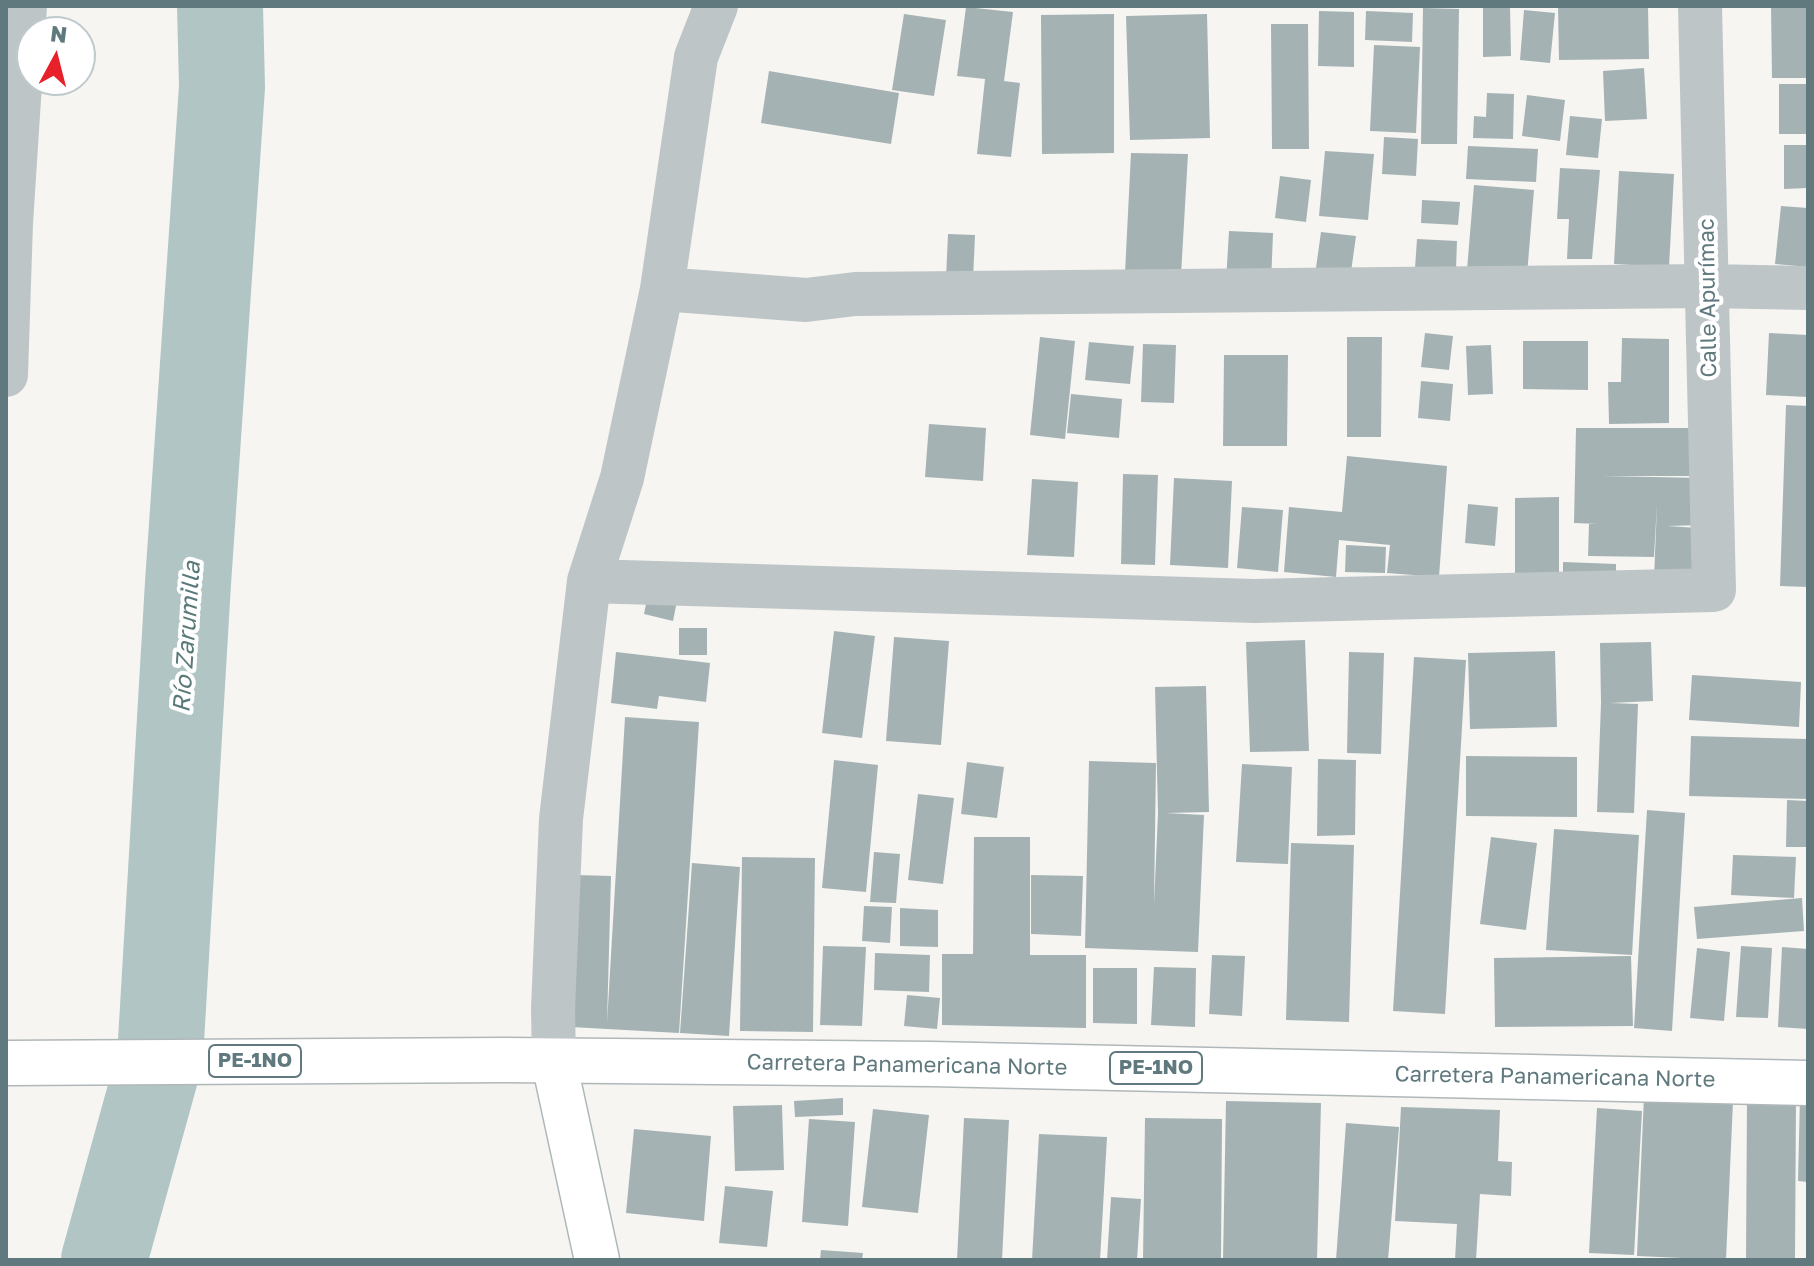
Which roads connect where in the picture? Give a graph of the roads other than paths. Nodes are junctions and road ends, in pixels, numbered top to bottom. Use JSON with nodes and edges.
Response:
{"nodes":[{"id":1,"x":25,"y":6,"type":"edge"},
{"id":2,"x":716,"y":6,"type":"edge"},
{"id":3,"x":1700,"y":6,"type":"edge"},
{"id":4,"x":1708,"y":286,"type":"junction"},
{"id":5,"x":1808,"y":288,"type":"edge"},
{"id":6,"x":662,"y":289,"type":"junction"},
{"id":7,"x":6,"y":375,"type":"edge"},
{"id":8,"x":589,"y":581,"type":"junction"},
{"id":9,"x":554,"y":1062,"type":"junction"},
{"id":10,"x":6,"y":1063,"type":"edge"},
{"id":11,"x":1808,"y":1083,"type":"edge"},
{"id":12,"x":597,"y":1260,"type":"edge"}],
"edges":[{"from":1,"to":7,"type":"street"},
{"from":2,"to":6,"type":"street"},
{"from":3,"to":4,"type":"street","name":"Calle Apurímac"},
{"from":4,"to":5,"type":"street"},
{"from":4,"to":6,"type":"street"},
{"from":4,"to":8,"type":"street","name":"Calle Apurímac"},
{"from":6,"to":8,"type":"street"},
{"from":8,"to":9,"type":"street"},
{"from":9,"to":10,"type":"main road","name":"Carretera Panamericana Norte","number":"PE-1NO"},
{"from":9,"to":11,"type":"main road","name":"Carretera Panamericana Norte","number":"PE-1NO"},
{"from":9,"to":12,"type":"main road"}]}
